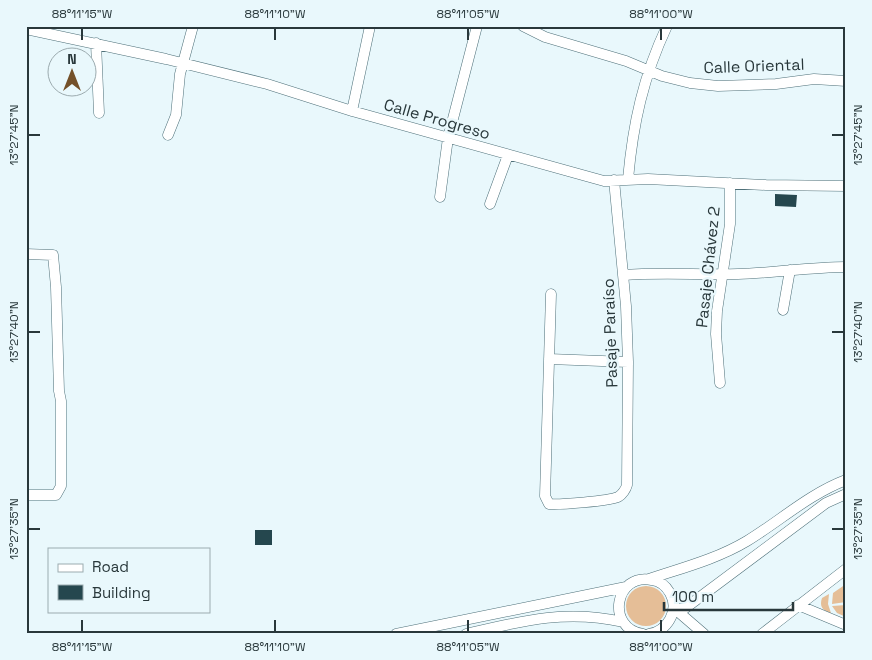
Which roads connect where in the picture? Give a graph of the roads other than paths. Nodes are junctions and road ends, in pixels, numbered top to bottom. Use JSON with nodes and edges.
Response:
{"nodes":[{"id":1,"x":193,"y":26,"type":"edge"},
{"id":2,"x":370,"y":26,"type":"edge"},
{"id":3,"x":478,"y":26,"type":"edge"},
{"id":4,"x":523,"y":26,"type":"edge"},
{"id":5,"x":667,"y":26,"type":"edge"},
{"id":6,"x":26,"y":29,"type":"edge"},
{"id":7,"x":96,"y":43,"type":"junction"},
{"id":8,"x":184,"y":63,"type":"junction"},
{"id":9,"x":650,"y":70,"type":"junction"},
{"id":10,"x":846,"y":82,"type":"edge"},
{"id":11,"x":352,"y":111,"type":"junction"},
{"id":12,"x":99,"y":113,"type":"dead end"},
{"id":13,"x":168,"y":136,"type":"dead end"},
{"id":14,"x":448,"y":138,"type":"junction"},
{"id":15,"x":508,"y":155,"type":"junction"},
{"id":16,"x":628,"y":179,"type":"junction"},
{"id":17,"x":614,"y":180,"type":"junction"},
{"id":18,"x":730,"y":184,"type":"junction"},
{"id":19,"x":846,"y":186,"type":"edge"},
{"id":20,"x":440,"y":196,"type":"dead end"},
{"id":21,"x":490,"y":204,"type":"dead end"},
{"id":22,"x":26,"y":254,"type":"edge"},
{"id":23,"x":846,"y":267,"type":"edge"},
{"id":24,"x":790,"y":270,"type":"junction"},
{"id":25,"x":723,"y":274,"type":"junction"},
{"id":26,"x":623,"y":276,"type":"junction"},
{"id":27,"x":551,"y":294,"type":"dead end"},
{"id":28,"x":783,"y":310,"type":"dead end"},
{"id":29,"x":549,"y":359,"type":"junction"},
{"id":30,"x":628,"y":362,"type":"junction"},
{"id":31,"x":720,"y":383,"type":"dead end"},
{"id":32,"x":846,"y":480,"type":"edge"},
{"id":33,"x":846,"y":494,"type":"edge"},
{"id":34,"x":26,"y":495,"type":"edge"},
{"id":35,"x":762,"y":531,"type":"junction"},
{"id":36,"x":774,"y":543,"type":"junction"},
{"id":37,"x":846,"y":569,"type":"edge"},
{"id":38,"x":650,"y":579,"type":"junction"},
{"id":39,"x":626,"y":587,"type":"junction"},
{"id":40,"x":798,"y":605,"type":"junction"},
{"id":41,"x":674,"y":609,"type":"junction"},
{"id":42,"x":846,"y":625,"type":"edge"},
{"id":43,"x":626,"y":628,"type":"edge"},
{"id":44,"x":429,"y":630,"type":"edge"},
{"id":45,"x":656,"y":633,"type":"edge"},
{"id":46,"x":396,"y":634,"type":"edge"},
{"id":47,"x":466,"y":634,"type":"edge"},
{"id":48,"x":643,"y":634,"type":"edge"},
{"id":49,"x":704,"y":634,"type":"edge"},
{"id":50,"x":762,"y":634,"type":"edge"}],
"edges":[{"from":1,"to":8,"type":"street"},
{"from":2,"to":11,"type":"street"},
{"from":3,"to":14,"type":"street"},
{"from":4,"to":9,"type":"street","name":"Calle Oriental"},
{"from":5,"to":9,"type":"street"},
{"from":6,"to":7,"type":"street","name":"Calle Progreso"},
{"from":7,"to":8,"type":"street","name":"Calle Progreso"},
{"from":7,"to":12,"type":"street"},
{"from":8,"to":11,"type":"street","name":"Calle Progreso"},
{"from":8,"to":13,"type":"street"},
{"from":9,"to":10,"type":"street","name":"Calle Oriental"},
{"from":9,"to":16,"type":"street"},
{"from":11,"to":14,"type":"street","name":"Calle Progreso"},
{"from":14,"to":15,"type":"street","name":"Calle Progreso"},
{"from":14,"to":20,"type":"street"},
{"from":15,"to":17,"type":"street","name":"Calle Progreso"},
{"from":15,"to":21,"type":"street"},
{"from":16,"to":17,"type":"street","name":"Calle Progreso"},
{"from":16,"to":18,"type":"street","name":"Calle Progreso"},
{"from":17,"to":26,"type":"street","name":"Pasaje Paraíso"},
{"from":18,"to":19,"type":"street","name":"Calle Progreso"},
{"from":18,"to":25,"type":"street","name":"Pasaje Chávez 2"},
{"from":22,"to":34,"type":"street"},
{"from":23,"to":24,"type":"street"},
{"from":24,"to":25,"type":"street"},
{"from":24,"to":28,"type":"street"},
{"from":25,"to":26,"type":"street"},
{"from":25,"to":31,"type":"street","name":"Pasaje Chávez 2"},
{"from":26,"to":30,"type":"street","name":"Pasaje Paraíso"},
{"from":27,"to":29,"type":"street"},
{"from":29,"to":30,"type":"street"},
{"from":29,"to":30,"type":"street","name":"Pasaje Paraíso"},
{"from":32,"to":35,"type":"street"},
{"from":33,"to":36,"type":"street"},
{"from":35,"to":36,"type":"street"},
{"from":35,"to":38,"type":"street"},
{"from":36,"to":41,"type":"street"},
{"from":37,"to":40,"type":"street"},
{"from":38,"to":39,"type":"street"},
{"from":38,"to":41,"type":"street"},
{"from":39,"to":43,"type":"street"},
{"from":39,"to":44,"type":"street"},
{"from":40,"to":42,"type":"street"},
{"from":40,"to":50,"type":"street"},
{"from":41,"to":45,"type":"street"},
{"from":41,"to":49,"type":"street"},
{"from":43,"to":47,"type":"street"},
{"from":43,"to":48,"type":"street"},
{"from":44,"to":46,"type":"street"}]}
